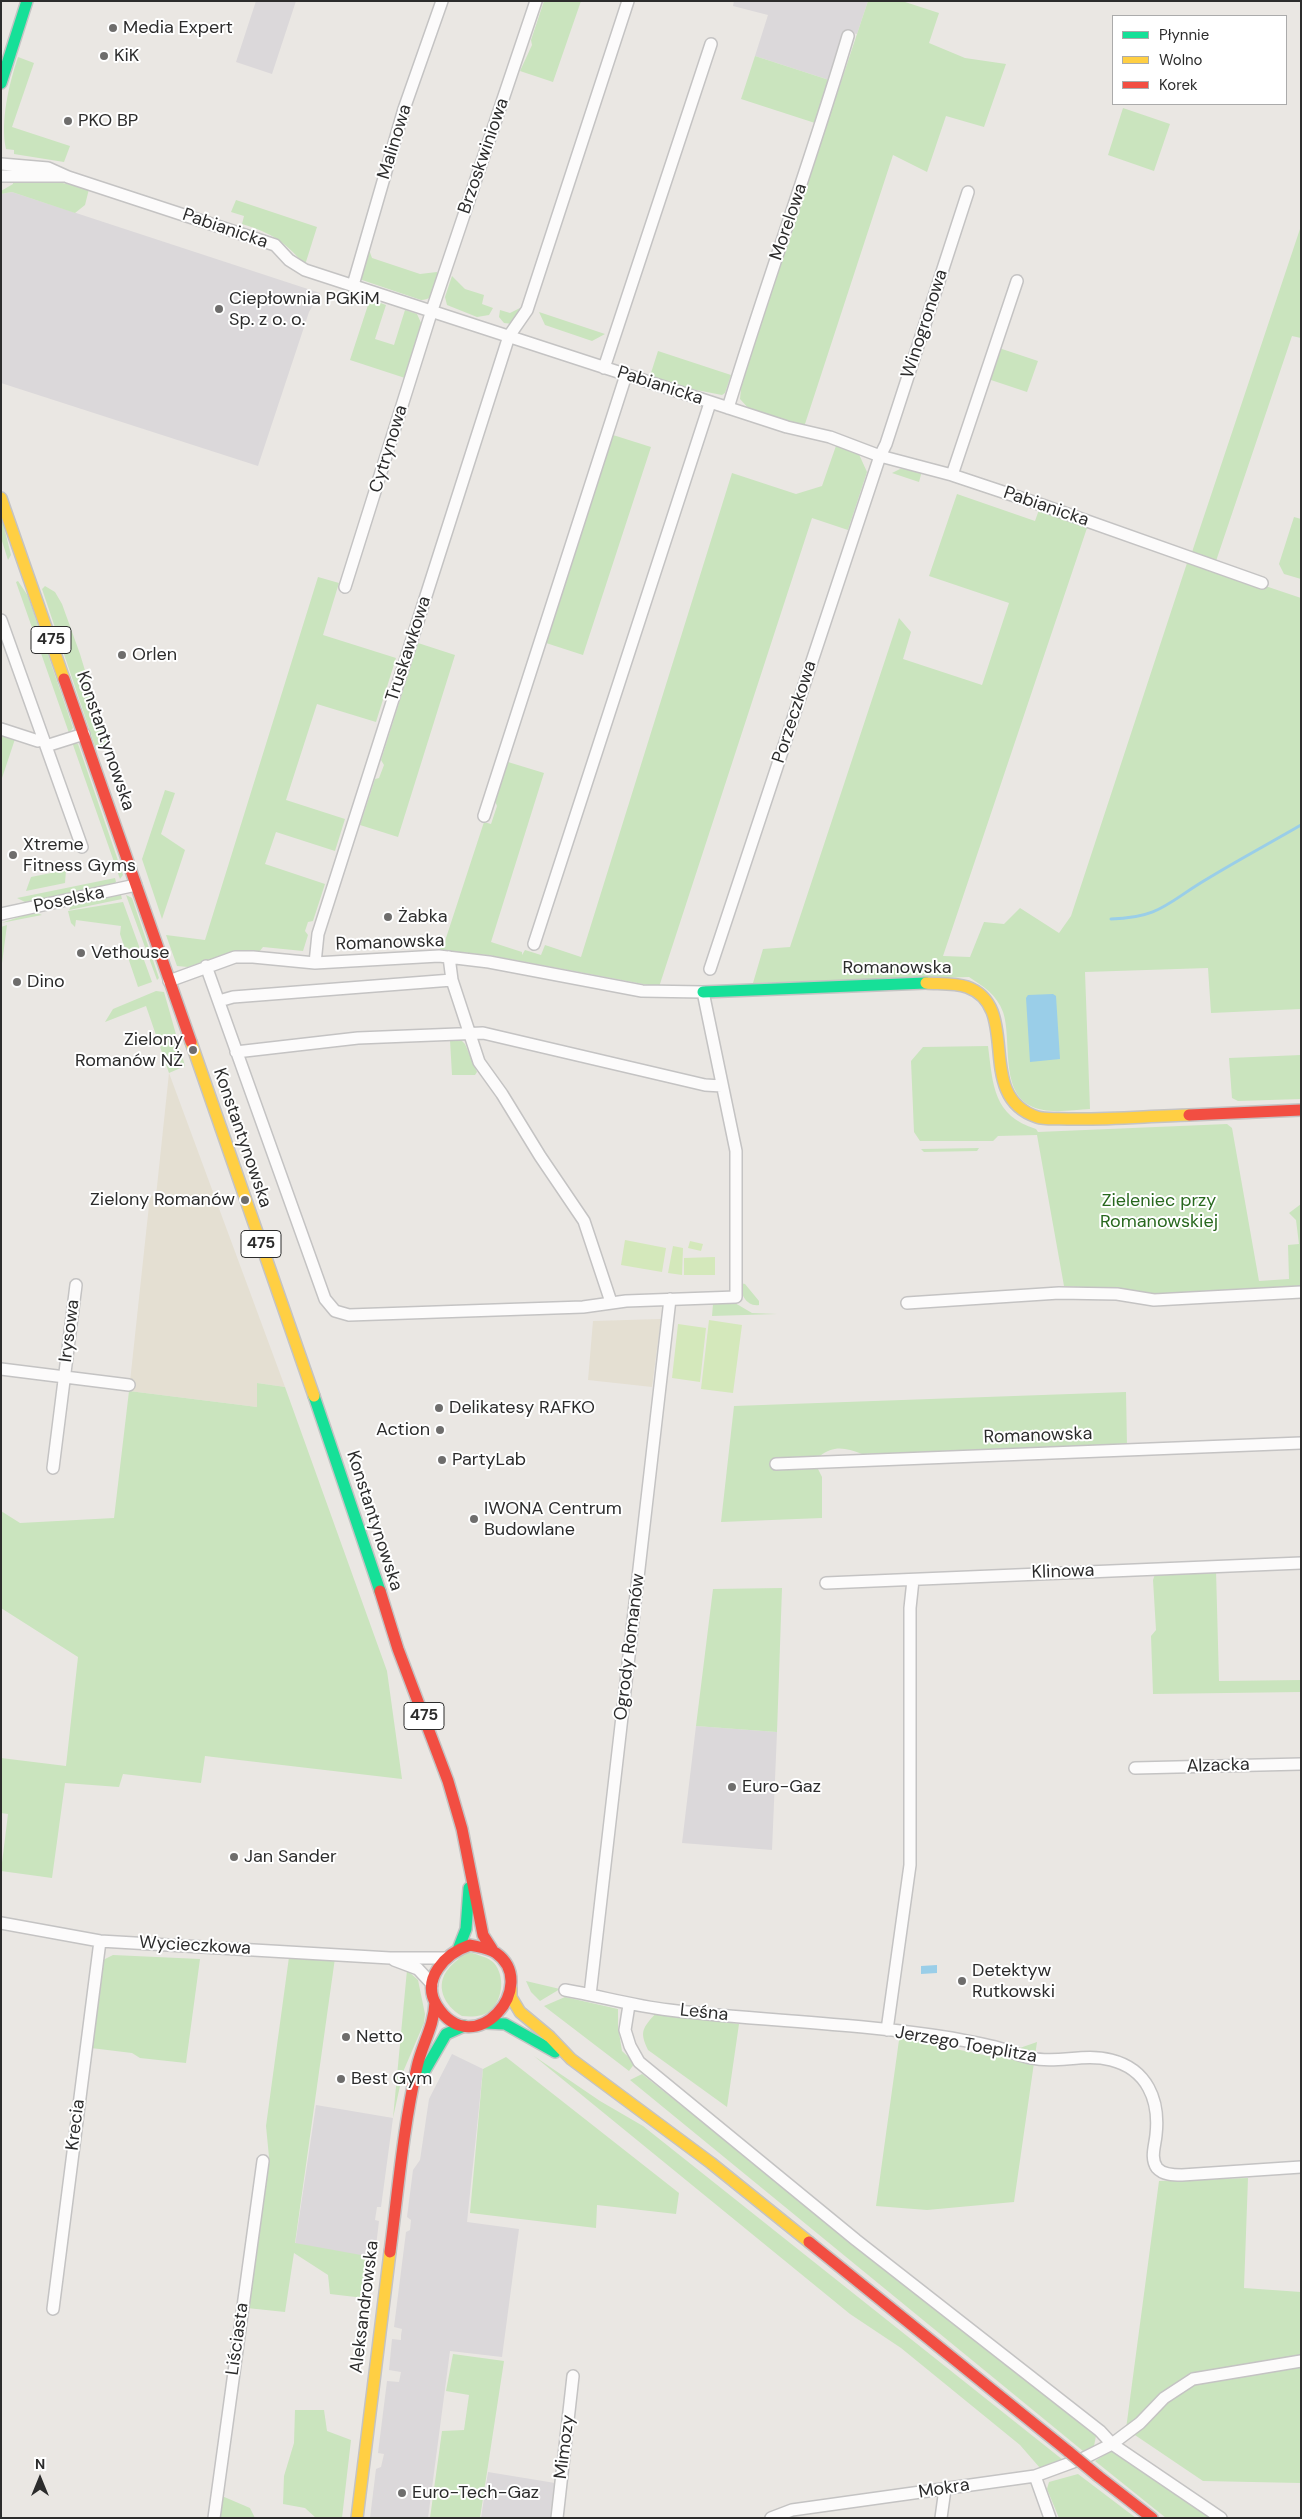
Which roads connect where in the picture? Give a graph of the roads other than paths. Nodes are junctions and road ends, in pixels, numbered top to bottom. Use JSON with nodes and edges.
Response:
{"nodes":[{"id":1,"x":18,"y":1,"type":"edge"},
{"id":2,"x":27,"y":1,"type":"edge"},
{"id":3,"x":442,"y":1,"type":"edge"},
{"id":4,"x":536,"y":1,"type":"edge"},
{"id":5,"x":628,"y":1,"type":"edge"},
{"id":6,"x":848,"y":36,"type":"dead end"},
{"id":7,"x":711,"y":44,"type":"dead end"},
{"id":8,"x":1,"y":50,"type":"edge"},
{"id":9,"x":1,"y":83,"type":"edge"},
{"id":10,"x":1,"y":164,"type":"edge"},
{"id":11,"x":1,"y":176,"type":"edge"},
{"id":12,"x":65,"y":176,"type":"junction"},
{"id":13,"x":968,"y":192,"type":"dead end"},
{"id":14,"x":1017,"y":281,"type":"dead end"},
{"id":15,"x":352,"y":285,"type":"junction"},
{"id":16,"x":432,"y":310,"type":"junction"},
{"id":17,"x":509,"y":336,"type":"junction"},
{"id":18,"x":604,"y":368,"type":"junction"},
{"id":19,"x":626,"y":376,"type":"junction"},
{"id":20,"x":710,"y":403,"type":"junction"},
{"id":21,"x":728,"y":408,"type":"junction"},
{"id":22,"x":880,"y":456,"type":"junction"},
{"id":23,"x":952,"y":476,"type":"junction"},
{"id":24,"x":1,"y":498,"type":"edge"},
{"id":25,"x":1262,"y":583,"type":"dead end"},
{"id":26,"x":345,"y":588,"type":"dead end"},
{"id":27,"x":2,"y":626,"type":"edge"},
{"id":28,"x":1,"y":729,"type":"edge"},
{"id":29,"x":84,"y":734,"type":"junction"},
{"id":30,"x":45,"y":742,"type":"junction"},
{"id":31,"x":484,"y":816,"type":"dead end"},
{"id":32,"x":82,"y":847,"type":"dead end"},
{"id":33,"x":136,"y":885,"type":"junction"},
{"id":34,"x":1,"y":914,"type":"edge"},
{"id":35,"x":534,"y":944,"type":"dead end"},
{"id":36,"x":449,"y":957,"type":"junction"},
{"id":37,"x":315,"y":963,"type":"junction"},
{"id":38,"x":206,"y":966,"type":"junction"},
{"id":39,"x":710,"y":969,"type":"dead end"},
{"id":40,"x":452,"y":980,"type":"junction"},
{"id":41,"x":169,"y":981,"type":"junction"},
{"id":42,"x":703,"y":992,"type":"junction"},
{"id":43,"x":219,"y":1001,"type":"junction"},
{"id":44,"x":469,"y":1034,"type":"junction"},
{"id":45,"x":236,"y":1052,"type":"junction"},
{"id":46,"x":722,"y":1086,"type":"junction"},
{"id":47,"x":1301,"y":1110,"type":"edge"},
{"id":48,"x":76,"y":1285,"type":"dead end"},
{"id":49,"x":1301,"y":1292,"type":"edge"},
{"id":50,"x":670,"y":1299,"type":"junction"},
{"id":51,"x":611,"y":1302,"type":"junction"},
{"id":52,"x":907,"y":1303,"type":"dead end"},
{"id":53,"x":1,"y":1369,"type":"edge"},
{"id":54,"x":64,"y":1377,"type":"junction"},
{"id":55,"x":129,"y":1384,"type":"dead end"},
{"id":56,"x":1301,"y":1443,"type":"edge"},
{"id":57,"x":776,"y":1464,"type":"dead end"},
{"id":58,"x":53,"y":1468,"type":"dead end"},
{"id":59,"x":1301,"y":1563,"type":"edge"},
{"id":60,"x":913,"y":1580,"type":"junction"},
{"id":61,"x":826,"y":1582,"type":"dead end"},
{"id":62,"x":1301,"y":1764,"type":"edge"},
{"id":63,"x":1135,"y":1768,"type":"dead end"},
{"id":64,"x":470,"y":1876,"type":"junction"},
{"id":65,"x":1,"y":1923,"type":"edge"},
{"id":66,"x":100,"y":1941,"type":"junction"},
{"id":67,"x":458,"y":1948,"type":"junction"},
{"id":68,"x":492,"y":1949,"type":"junction"},
{"id":69,"x":390,"y":1958,"type":"junction"},
{"id":70,"x":445,"y":1958,"type":"junction"},
{"id":71,"x":432,"y":1984,"type":"junction"},
{"id":72,"x":511,"y":1988,"type":"junction"},
{"id":73,"x":565,"y":1990,"type":"dead end"},
{"id":74,"x":590,"y":1995,"type":"junction"},
{"id":75,"x":435,"y":2002,"type":"junction"},
{"id":76,"x":629,"y":2005,"type":"junction"},
{"id":77,"x":486,"y":2023,"type":"junction"},
{"id":78,"x":844,"y":2025,"type":"joint"},
{"id":79,"x":464,"y":2026,"type":"junction"},
{"id":80,"x":887,"y":2030,"type":"junction"},
{"id":81,"x":572,"y":2060,"type":"junction"},
{"id":82,"x":410,"y":2101,"type":"junction"},
{"id":83,"x":262,"y":2161,"type":"dead end"},
{"id":84,"x":1301,"y":2167,"type":"edge"},
{"id":85,"x":53,"y":2309,"type":"dead end"},
{"id":86,"x":1301,"y":2361,"type":"edge"},
{"id":87,"x":573,"y":2376,"type":"dead end"},
{"id":88,"x":1112,"y":2444,"type":"junction"},
{"id":89,"x":1035,"y":2476,"type":"junction"},
{"id":90,"x":944,"y":2489,"type":"junction"},
{"id":91,"x":214,"y":2518,"type":"edge"},
{"id":92,"x":357,"y":2518,"type":"edge"},
{"id":93,"x":557,"y":2518,"type":"edge"},
{"id":94,"x":771,"y":2518,"type":"edge"},
{"id":95,"x":941,"y":2518,"type":"edge"},
{"id":96,"x":1050,"y":2518,"type":"edge"},
{"id":97,"x":1152,"y":2518,"type":"edge"},
{"id":98,"x":1221,"y":2518,"type":"edge"}],
"edges":[{"from":1,"to":8,"type":"main road"},
{"from":2,"to":9,"type":"main road"},
{"from":3,"to":15,"type":"street","name":"Malinowa"},
{"from":4,"to":16,"type":"street","name":"Brzoskwiniowa"},
{"from":5,"to":17,"type":"street","name":"Truskawkowa"},
{"from":6,"to":21,"type":"street","name":"Morelowa"},
{"from":7,"to":18,"type":"street"},
{"from":10,"to":12,"type":"street","name":"Pabianicka"},
{"from":11,"to":12,"type":"street","name":"Pabianicka"},
{"from":12,"to":15,"type":"street","name":"Pabianicka"},
{"from":13,"to":22,"type":"street","name":"Winogronowa"},
{"from":14,"to":23,"type":"street"},
{"from":15,"to":16,"type":"street","name":"Pabianicka"},
{"from":16,"to":17,"type":"street","name":"Pabianicka"},
{"from":16,"to":26,"type":"street","name":"Cytrynowa"},
{"from":17,"to":18,"type":"street","name":"Pabianicka"},
{"from":17,"to":37,"type":"street","name":"Truskawkowa"},
{"from":18,"to":19,"type":"street","name":"Pabianicka"},
{"from":19,"to":20,"type":"street","name":"Pabianicka"},
{"from":19,"to":31,"type":"street"},
{"from":20,"to":21,"type":"street","name":"Pabianicka"},
{"from":20,"to":35,"type":"street"},
{"from":21,"to":22,"type":"street","name":"Pabianicka"},
{"from":22,"to":23,"type":"street","name":"Pabianicka"},
{"from":22,"to":39,"type":"street","name":"Porzeczkowa"},
{"from":23,"to":25,"type":"street","name":"Pabianicka"},
{"from":24,"to":29,"type":"main road","name":"Konstantynowska","number":"475"},
{"from":27,"to":30,"type":"street"},
{"from":28,"to":30,"type":"street"},
{"from":29,"to":30,"type":"street"},
{"from":29,"to":33,"type":"main road","name":"Konstantynowska","number":"475"},
{"from":30,"to":32,"type":"street"},
{"from":33,"to":34,"type":"street","name":"Poselska"},
{"from":33,"to":41,"type":"main road","name":"Konstantynowska","number":"475"},
{"from":36,"to":37,"type":"street","name":"Romanowska"},
{"from":36,"to":40,"type":"street"},
{"from":36,"to":42,"type":"street","name":"Romanowska"},
{"from":37,"to":38,"type":"street","name":"Romanowska"},
{"from":38,"to":41,"type":"street","name":"Romanowska"},
{"from":38,"to":43,"type":"street"},
{"from":40,"to":43,"type":"street"},
{"from":40,"to":44,"type":"street"},
{"from":41,"to":64,"type":"main road","name":"Konstantynowska","number":"475"},
{"from":42,"to":46,"type":"street"},
{"from":42,"to":47,"type":"main road","name":"Romanowska"},
{"from":43,"to":45,"type":"street"},
{"from":44,"to":45,"type":"street"},
{"from":44,"to":46,"type":"street"},
{"from":44,"to":51,"type":"street"},
{"from":45,"to":51,"type":"street"},
{"from":46,"to":50,"type":"street"},
{"from":48,"to":54,"type":"street","name":"Irysowa"},
{"from":49,"to":52,"type":"street"},
{"from":50,"to":51,"type":"street"},
{"from":50,"to":74,"type":"street","name":"Ogrody Romanów"},
{"from":53,"to":54,"type":"street","name":"Irysowa"},
{"from":54,"to":55,"type":"street","name":"Irysowa"},
{"from":54,"to":58,"type":"street","name":"Irysowa"},
{"from":56,"to":57,"type":"street","name":"Romanowska"},
{"from":59,"to":60,"type":"street","name":"Klinowa"},
{"from":60,"to":61,"type":"street","name":"Klinowa"},
{"from":60,"to":80,"type":"street"},
{"from":62,"to":63,"type":"street","name":"Alzacka"},
{"from":64,"to":67,"type":"main road","name":"Konstantynowska","number":"475"},
{"from":64,"to":68,"type":"main road","name":"Konstantynowska","number":"475"},
{"from":65,"to":66,"type":"street","name":"Wycieczkowa"},
{"from":66,"to":69,"type":"street","name":"Wycieczkowa"},
{"from":66,"to":85,"type":"street","name":"Krecia"},
{"from":67,"to":68,"type":"main road"},
{"from":67,"to":70,"type":"main road"},
{"from":68,"to":72,"type":"main road","number":"475"},
{"from":69,"to":70,"type":"street","name":"Wycieczkowa"},
{"from":69,"to":71,"type":"street","name":"Wycieczkowa"},
{"from":70,"to":71,"type":"main road"},
{"from":71,"to":75,"type":"main road"},
{"from":72,"to":77,"type":"main road"},
{"from":72,"to":81,"type":"main road"},
{"from":73,"to":74,"type":"street","name":"Leśna"},
{"from":74,"to":76,"type":"street","name":"Leśna"},
{"from":75,"to":79,"type":"main road"},
{"from":75,"to":82,"type":"main road","name":"Aleksandrowska"},
{"from":76,"to":78,"type":"street","name":"Leśna"},
{"from":76,"to":88,"type":"street"},
{"from":77,"to":79,"type":"main road"},
{"from":77,"to":81,"type":"main road"},
{"from":78,"to":80,"type":"street","name":"Jerzego Toeplitza"},
{"from":79,"to":82,"type":"main road","name":"Aleksandrowska"},
{"from":80,"to":84,"type":"street","name":"Jerzego Toeplitza"},
{"from":81,"to":97,"type":"main road","bridge":true},
{"from":82,"to":92,"type":"main road","name":"Aleksandrowska"},
{"from":83,"to":91,"type":"street","name":"Liściasta"},
{"from":86,"to":88,"type":"street","name":"Mokra"},
{"from":87,"to":93,"type":"street","name":"Mimozy"},
{"from":88,"to":89,"type":"street","name":"Mokra"},
{"from":88,"to":98,"type":"street"},
{"from":89,"to":90,"type":"street","name":"Mokra"},
{"from":89,"to":96,"type":"street"},
{"from":90,"to":94,"type":"street","name":"Mokra"},
{"from":90,"to":95,"type":"street"}]}
